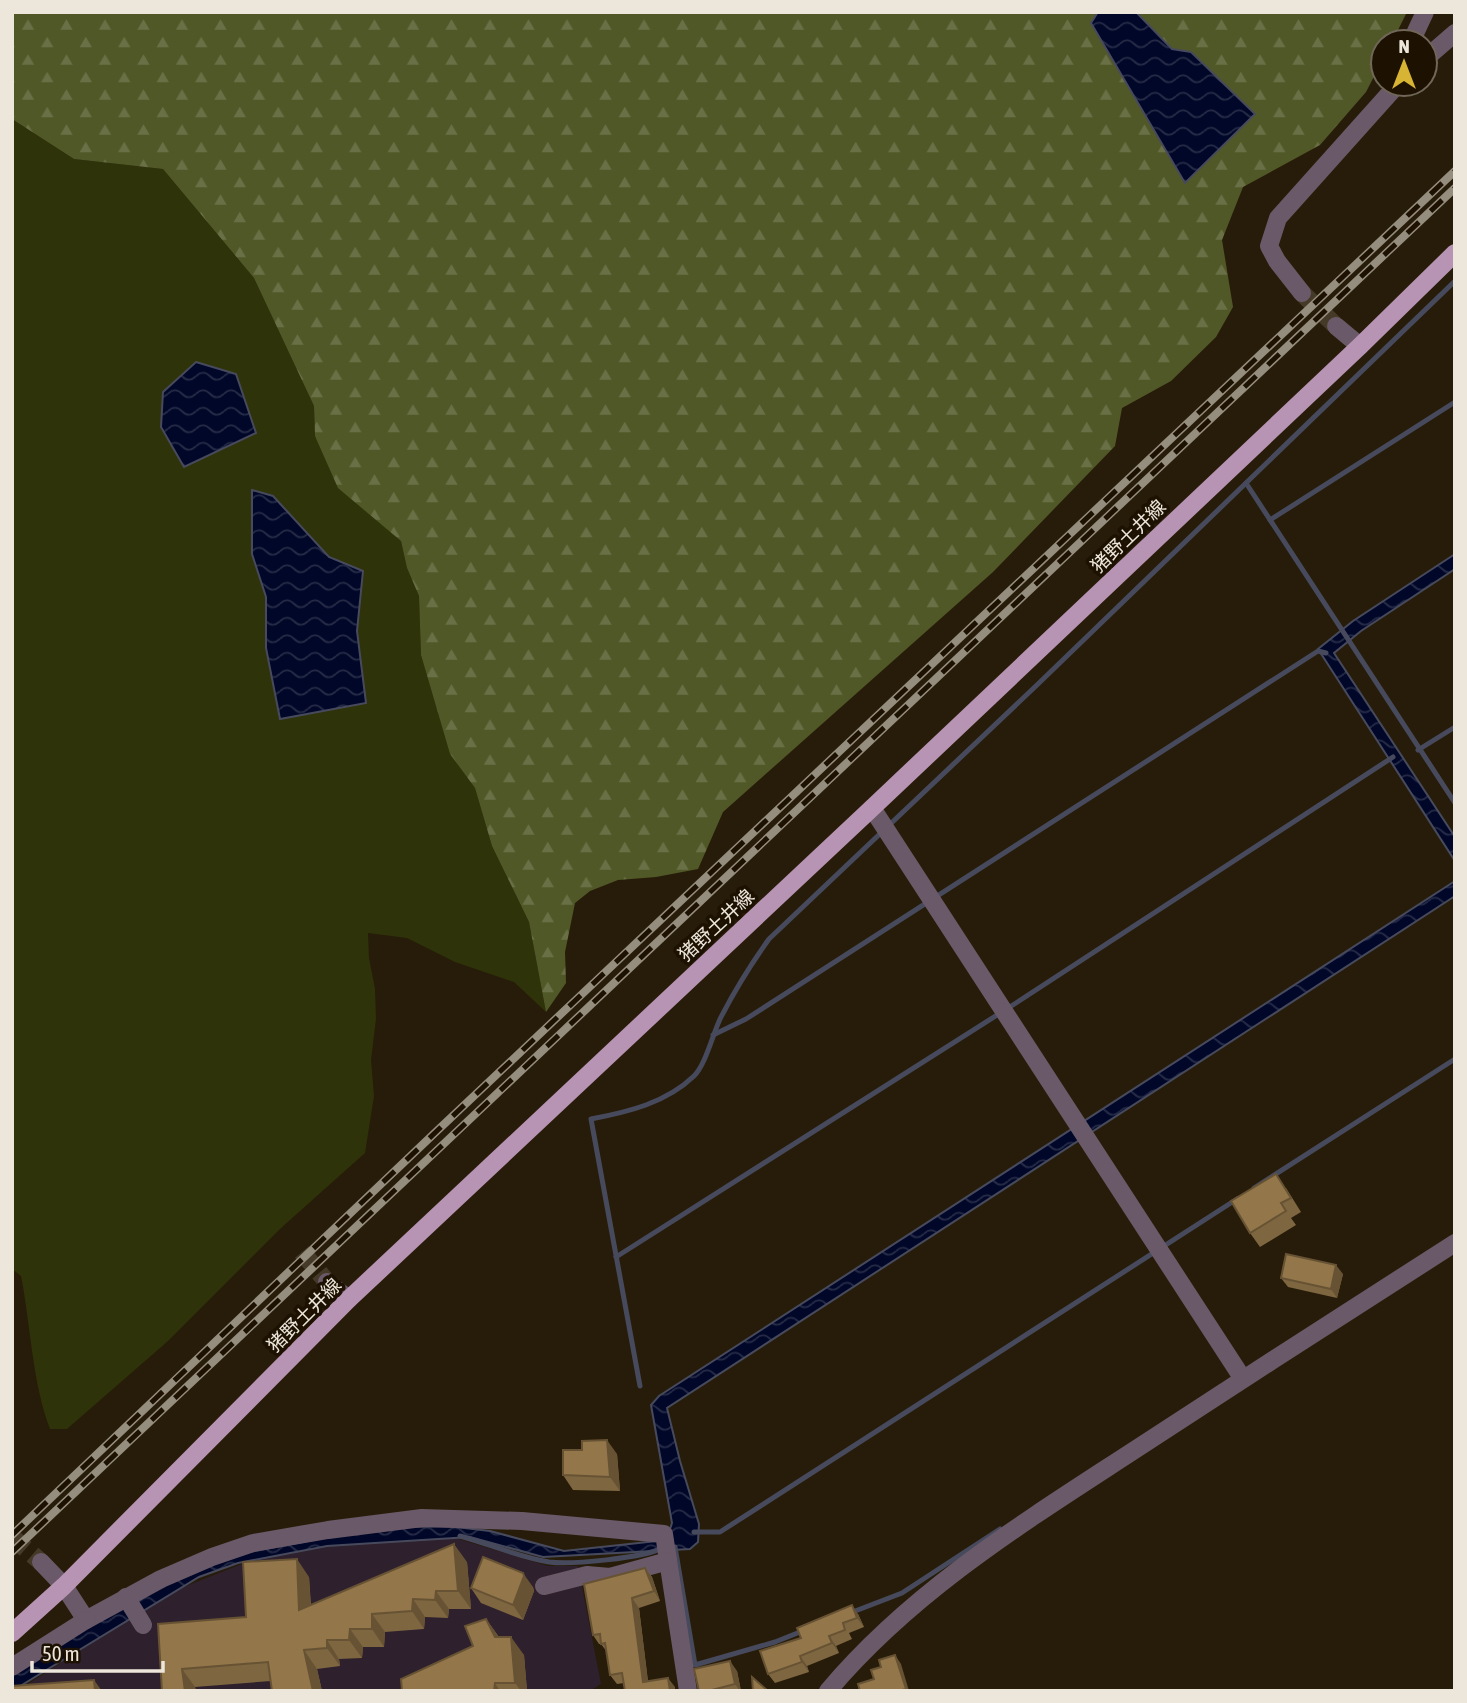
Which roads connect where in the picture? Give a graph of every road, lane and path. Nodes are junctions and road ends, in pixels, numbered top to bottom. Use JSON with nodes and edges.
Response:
{"nodes":[{"id":1,"x":1455,"y":33,"type":"edge"},
{"id":2,"x":1439,"y":47,"type":"edge"},
{"id":3,"x":1383,"y":98,"type":"edge"},
{"id":4,"x":1455,"y":253,"type":"edge"},
{"id":5,"x":1302,"y":293,"type":"tunnel mouth"},
{"id":6,"x":1336,"y":326,"type":"tunnel mouth"},
{"id":7,"x":1360,"y":346,"type":"junction"},
{"id":8,"x":872,"y":808,"type":"junction"},
{"id":9,"x":1455,"y":1243,"type":"edge"},
{"id":10,"x":327,"y":1282,"type":"tunnel mouth"},
{"id":11,"x":349,"y":1299,"type":"junction"},
{"id":12,"x":1243,"y":1379,"type":"junction"},
{"id":13,"x":667,"y":1557,"type":"junction"},
{"id":14,"x":41,"y":1562,"type":"tunnel mouth"},
{"id":15,"x":64,"y":1586,"type":"junction"},
{"id":16,"x":544,"y":1586,"type":"dead end"},
{"id":17,"x":126,"y":1597,"type":"junction"},
{"id":18,"x":86,"y":1620,"type":"junction"},
{"id":19,"x":143,"y":1625,"type":"dead end"},
{"id":20,"x":12,"y":1633,"type":"edge"},
{"id":21,"x":12,"y":1667,"type":"edge"},
{"id":22,"x":688,"y":1691,"type":"edge"},
{"id":23,"x":828,"y":1691,"type":"edge"}],
"edges":[{"from":1,"to":2,"type":"street"},
{"from":3,"to":5,"type":"street"},
{"from":4,"to":7,"type":"main road","name":"猪野土井線"},
{"from":6,"to":7,"type":"street"},
{"from":7,"to":8,"type":"main road","name":"猪野土井線"},
{"from":8,"to":11,"type":"main road","name":"猪野土井線"},
{"from":8,"to":12,"type":"street"},
{"from":9,"to":12,"type":"street"},
{"from":10,"to":11,"type":"street"},
{"from":11,"to":15,"type":"main road","name":"猪野土井線"},
{"from":12,"to":23,"type":"street"},
{"from":13,"to":16,"type":"street"},
{"from":13,"to":17,"type":"street"},
{"from":13,"to":22,"type":"street"},
{"from":14,"to":15,"type":"street"},
{"from":15,"to":18,"type":"street"},
{"from":15,"to":20,"type":"main road","name":"猪野土井線"},
{"from":17,"to":18,"type":"street"},
{"from":17,"to":19,"type":"street"},
{"from":18,"to":21,"type":"street"}]}
